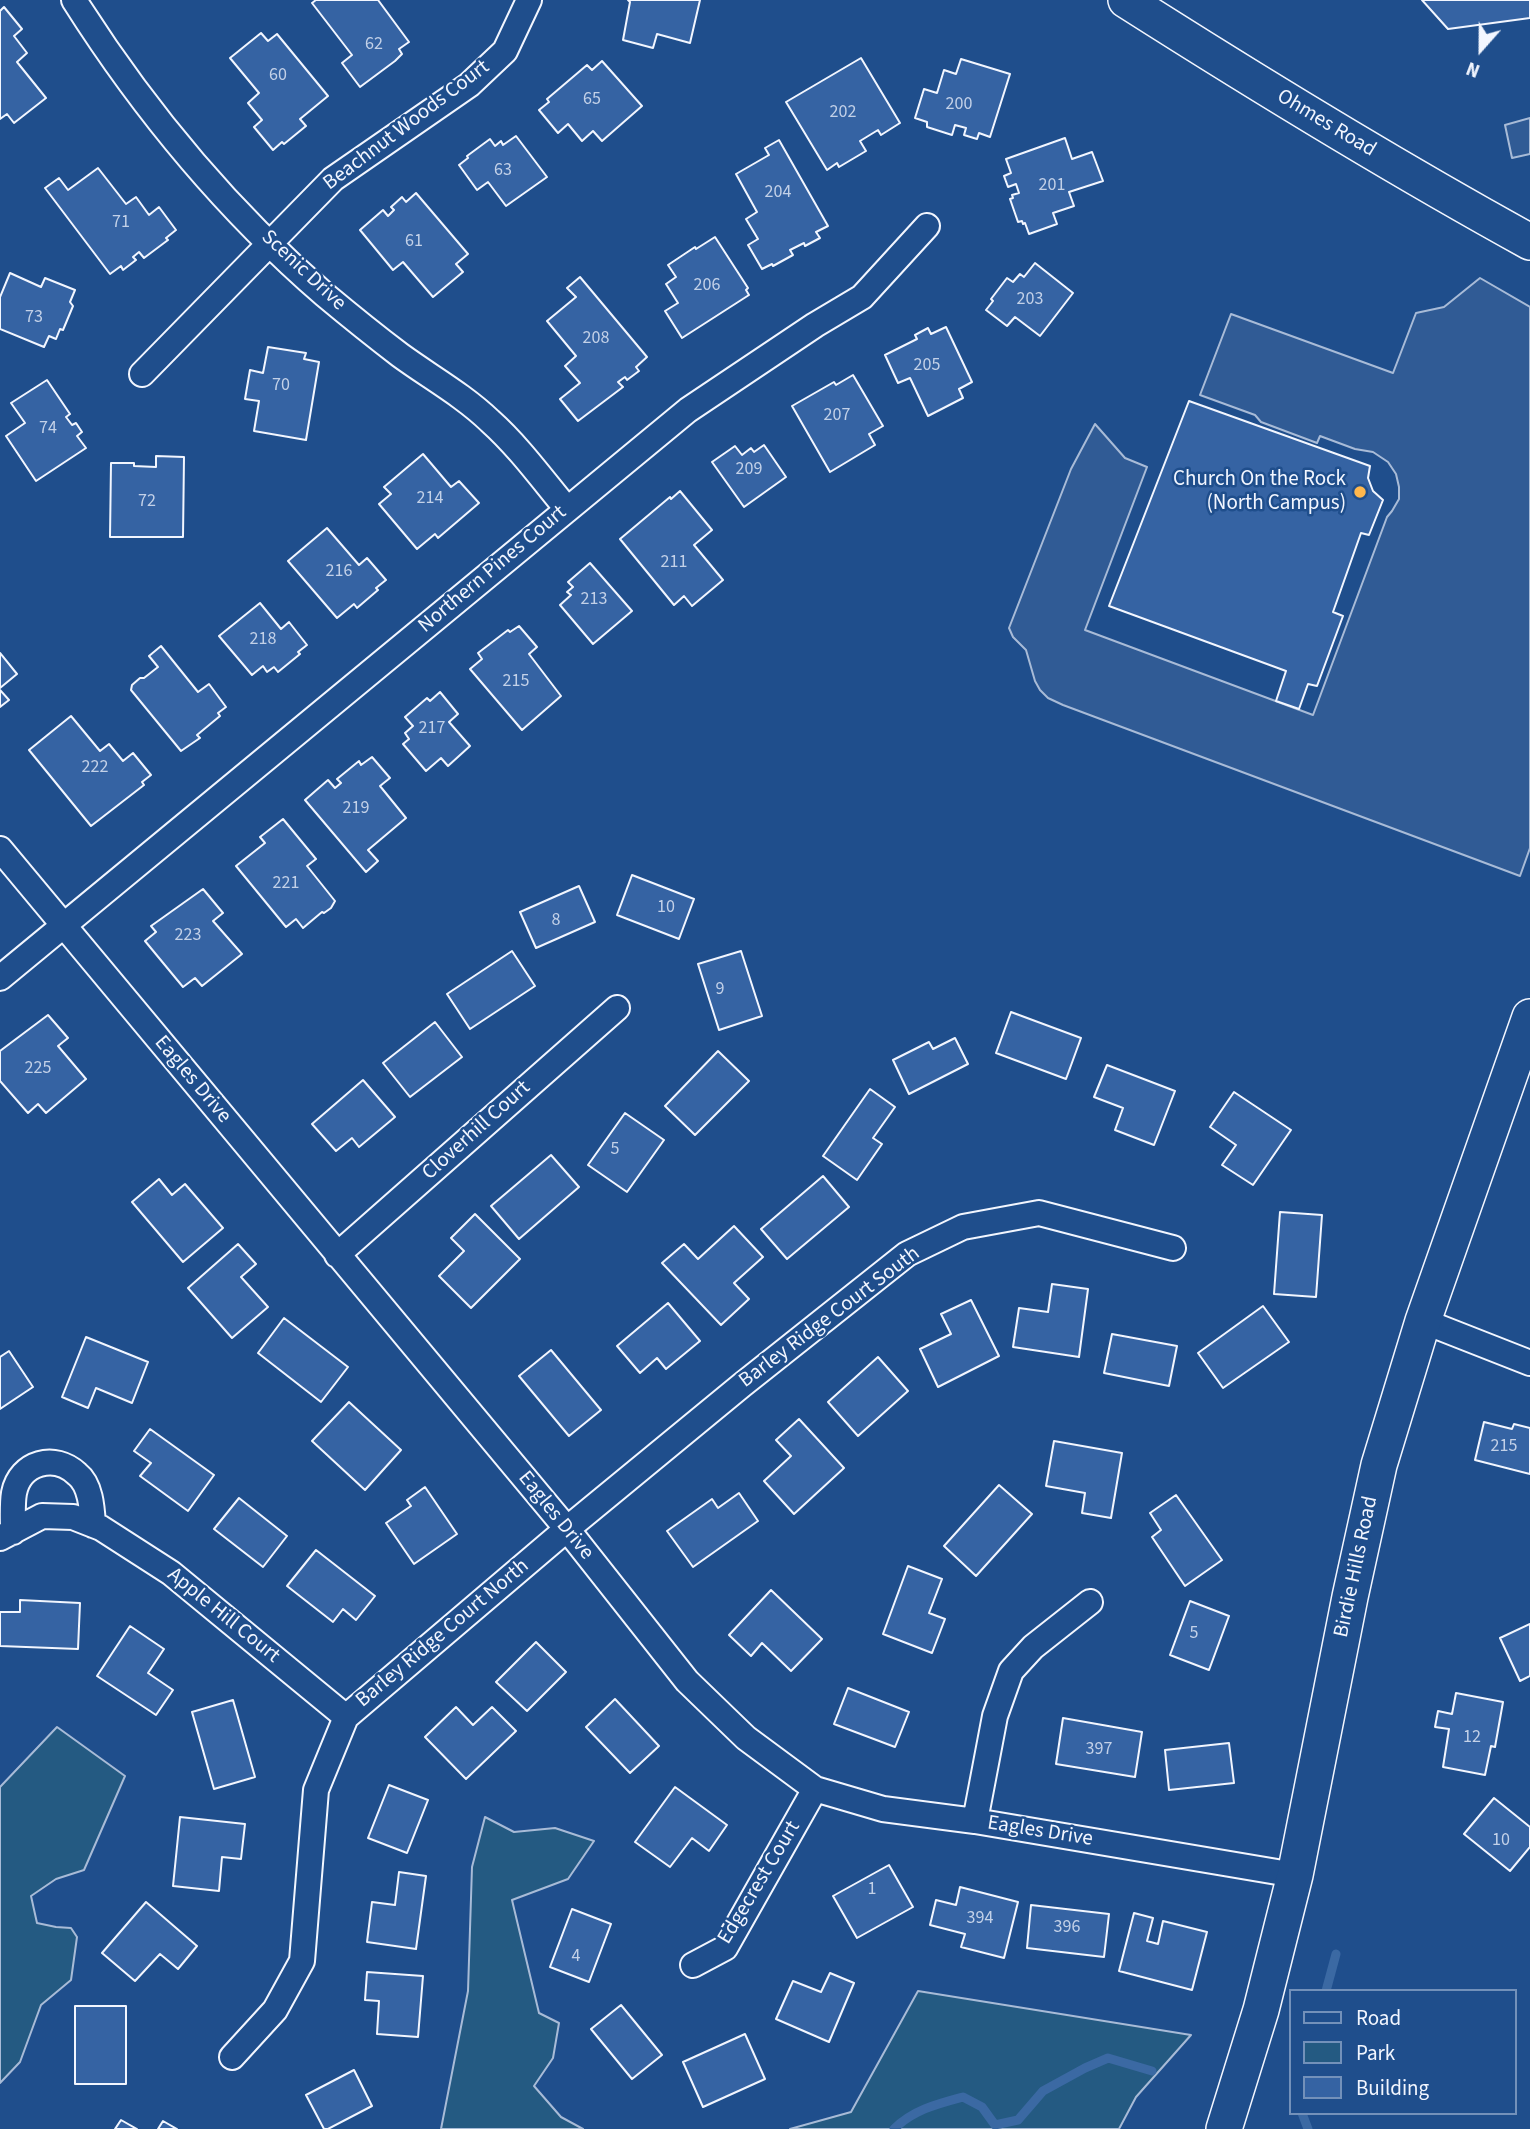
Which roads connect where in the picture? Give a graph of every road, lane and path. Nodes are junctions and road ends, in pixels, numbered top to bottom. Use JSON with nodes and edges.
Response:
{"nodes":[{"id":1,"x":74,"y":0,"type":"edge"},
{"id":2,"x":529,"y":0,"type":"edge"},
{"id":3,"x":1126,"y":0,"type":"edge"},
{"id":4,"x":927,"y":226,"type":"dead end"},
{"id":5,"x":1530,"y":242,"type":"edge"},
{"id":6,"x":271,"y":243,"type":"junction"},
{"id":7,"x":142,"y":374,"type":"dead end"},
{"id":8,"x":567,"y":509,"type":"junction"},
{"id":9,"x":0,"y":849,"type":"edge"},
{"id":10,"x":64,"y":925,"type":"junction"},
{"id":11,"x":0,"y":978,"type":"edge"},
{"id":12,"x":617,"y":1008,"type":"dead end"},
{"id":13,"x":1530,"y":1017,"type":"edge"},
{"id":14,"x":1173,"y":1248,"type":"dead end"},
{"id":15,"x":338,"y":1255,"type":"junction"},
{"id":16,"x":1423,"y":1321,"type":"junction"},
{"id":17,"x":1530,"y":1363,"type":"edge"},
{"id":18,"x":93,"y":1525,"type":"junction"},
{"id":19,"x":567,"y":1529,"type":"junction"},
{"id":20,"x":6,"y":1535,"type":"edge"},
{"id":21,"x":1090,"y":1602,"type":"dead end"},
{"id":22,"x":346,"y":1717,"type":"junction"},
{"id":23,"x":815,"y":1789,"type":"junction"},
{"id":24,"x":975,"y":1821,"type":"junction"},
{"id":25,"x":1295,"y":1875,"type":"junction"},
{"id":26,"x":693,"y":1965,"type":"dead end"},
{"id":27,"x":232,"y":2057,"type":"dead end"},
{"id":28,"x":1224,"y":2129,"type":"edge"}],
"edges":[{"from":1,"to":6,"type":"street","name":"Scenic Drive"},
{"from":2,"to":6,"type":"street","name":"Beachnut Woods Court"},
{"from":3,"to":5,"type":"main road","name":"Ohmes Road"},
{"from":4,"to":8,"type":"street","name":"Northern Pines Court"},
{"from":6,"to":7,"type":"street","name":"Beachnut Woods Court"},
{"from":6,"to":8,"type":"street","name":"Scenic Drive"},
{"from":8,"to":10,"type":"street","name":"Northern Pines Court"},
{"from":9,"to":10,"type":"street","name":"Eagles Drive"},
{"from":10,"to":11,"type":"street","name":"Northern Pines Court"},
{"from":10,"to":15,"type":"street","name":"Eagles Drive"},
{"from":12,"to":15,"type":"street","name":"Cloverhill Court"},
{"from":13,"to":16,"type":"main road","name":"Birdie Hills Road"},
{"from":14,"to":19,"type":"street","name":"Barley Ridge Court South"},
{"from":15,"to":19,"type":"street","name":"Eagles Drive"},
{"from":16,"to":17,"type":"street"},
{"from":16,"to":25,"type":"main road","name":"Birdie Hills Road"},
{"from":18,"to":20,"type":"street","name":"Apple Hill Court"},
{"from":18,"to":20,"type":"street","name":"Apple Hill Court"},
{"from":18,"to":22,"type":"street","name":"Apple Hill Court"},
{"from":19,"to":22,"type":"street","name":"Barley Ridge Court North"},
{"from":19,"to":23,"type":"street","name":"Eagles Drive"},
{"from":21,"to":24,"type":"street"},
{"from":22,"to":27,"type":"street","name":"Barley Ridge Court North"},
{"from":23,"to":24,"type":"street","name":"Eagles Drive"},
{"from":23,"to":26,"type":"street","name":"Edgecrest Court"},
{"from":24,"to":25,"type":"street","name":"Eagles Drive"},
{"from":25,"to":28,"type":"main road","name":"Birdie Hills Road"}]}
